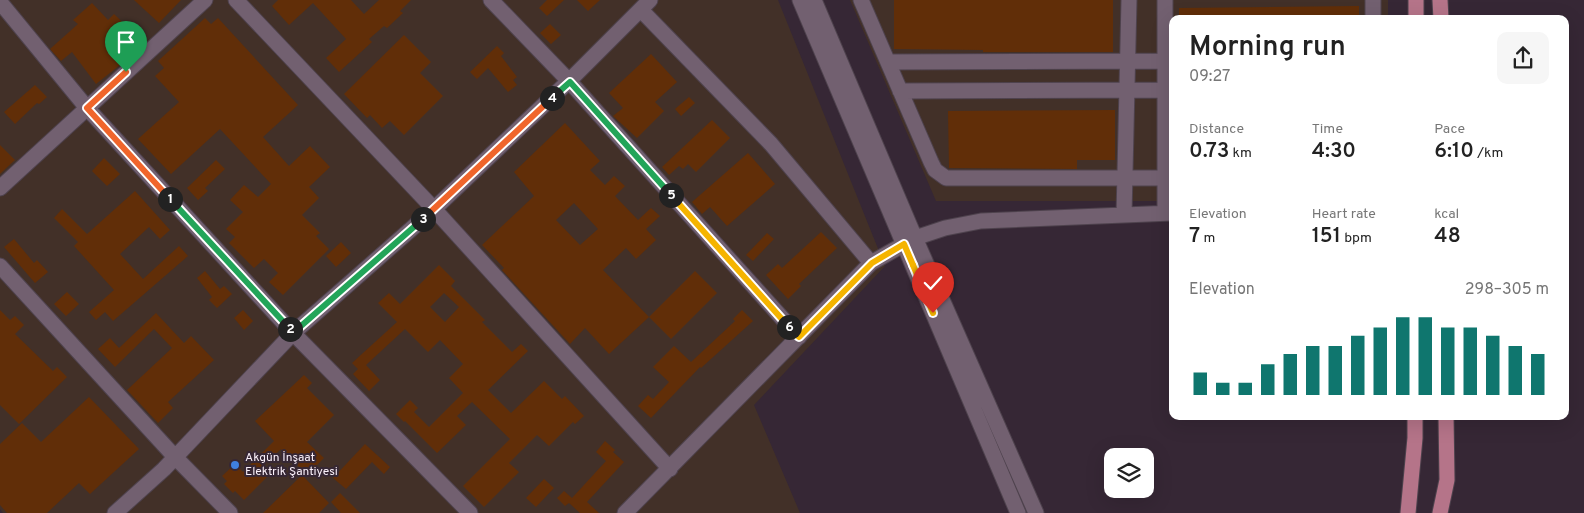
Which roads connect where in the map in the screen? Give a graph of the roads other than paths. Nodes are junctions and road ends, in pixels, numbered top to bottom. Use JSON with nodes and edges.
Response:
{"nodes":[{"id":1,"x":205,"y":0,"type":"edge"},
{"id":2,"x":236,"y":0,"type":"edge"},
{"id":3,"x":491,"y":0,"type":"edge"},
{"id":4,"x":800,"y":0,"type":"edge"},
{"id":5,"x":814,"y":0,"type":"edge"},
{"id":6,"x":861,"y":0,"type":"edge"},
{"id":7,"x":1129,"y":0,"type":"edge"},
{"id":8,"x":1165,"y":0,"type":"edge"},
{"id":9,"x":1373,"y":0,"type":"edge"},
{"id":10,"x":1416,"y":0,"type":"edge"},
{"id":11,"x":1440,"y":0,"type":"edge"},
{"id":12,"x":0,"y":2,"type":"edge"},
{"id":13,"x":646,"y":5,"type":"edge"},
{"id":14,"x":1373,"y":15,"type":"edge"},
{"id":15,"x":1416,"y":15,"type":"edge"},
{"id":16,"x":1440,"y":15,"type":"edge"},
{"id":17,"x":1127,"y":61,"type":"junction"},
{"id":18,"x":1169,"y":61,"type":"edge"},
{"id":19,"x":888,"y":62,"type":"junction"},
{"id":20,"x":570,"y":82,"type":"junction"},
{"id":21,"x":1127,"y":90,"type":"junction"},
{"id":22,"x":1169,"y":90,"type":"edge"},
{"id":23,"x":900,"y":91,"type":"junction"},
{"id":24,"x":87,"y":108,"type":"junction"},
{"id":25,"x":1125,"y":178,"type":"junction"},
{"id":26,"x":1169,"y":178,"type":"edge"},
{"id":27,"x":0,"y":188,"type":"edge"},
{"id":28,"x":434,"y":209,"type":"junction"},
{"id":29,"x":1169,"y":213,"type":"edge"},
{"id":30,"x":1124,"y":215,"type":"junction"},
{"id":31,"x":909,"y":242,"type":"junction"},
{"id":32,"x":872,"y":263,"type":"junction"},
{"id":33,"x":0,"y":266,"type":"edge"},
{"id":34,"x":293,"y":333,"type":"junction"},
{"id":35,"x":799,"y":337,"type":"junction"},
{"id":36,"x":1415,"y":420,"type":"edge"},
{"id":37,"x":1446,"y":420,"type":"edge"},
{"id":38,"x":176,"y":457,"type":"junction"},
{"id":39,"x":670,"y":469,"type":"junction"},
{"id":40,"x":114,"y":513,"type":"edge"},
{"id":41,"x":230,"y":513,"type":"edge"},
{"id":42,"x":470,"y":513,"type":"edge"},
{"id":43,"x":625,"y":513,"type":"edge"},
{"id":44,"x":1018,"y":513,"type":"edge"},
{"id":45,"x":1036,"y":513,"type":"edge"},
{"id":46,"x":1408,"y":513,"type":"edge"},
{"id":47,"x":1440,"y":513,"type":"edge"}],
"edges":[{"from":1,"to":24,"type":"street"},
{"from":2,"to":28,"type":"street"},
{"from":3,"to":20,"type":"street"},
{"from":4,"to":31,"type":"street"},
{"from":5,"to":31,"type":"street"},
{"from":6,"to":19,"type":"street"},
{"from":7,"to":17,"type":"street"},
{"from":8,"to":18,"type":"street"},
{"from":9,"to":14,"type":"street"},
{"from":10,"to":15,"type":"main road"},
{"from":11,"to":16,"type":"main road"},
{"from":12,"to":24,"type":"street"},
{"from":13,"to":20,"type":"street"},
{"from":13,"to":32,"type":"street"},
{"from":17,"to":18,"type":"street"},
{"from":17,"to":19,"type":"street"},
{"from":17,"to":21,"type":"street"},
{"from":18,"to":22,"type":"street"},
{"from":19,"to":23,"type":"street"},
{"from":20,"to":28,"type":"street"},
{"from":20,"to":35,"type":"street"},
{"from":21,"to":22,"type":"street"},
{"from":21,"to":23,"type":"street"},
{"from":21,"to":25,"type":"street"},
{"from":22,"to":26,"type":"street"},
{"from":23,"to":25,"type":"street"},
{"from":24,"to":27,"type":"street"},
{"from":24,"to":34,"type":"street"},
{"from":25,"to":26,"type":"street"},
{"from":25,"to":30,"type":"street"},
{"from":26,"to":29,"type":"street"},
{"from":28,"to":34,"type":"street"},
{"from":28,"to":39,"type":"street"},
{"from":29,"to":30,"type":"street"},
{"from":30,"to":31,"type":"street"},
{"from":31,"to":32,"type":"street"},
{"from":31,"to":44,"type":"street"},
{"from":31,"to":45,"type":"street"},
{"from":32,"to":35,"type":"street"},
{"from":33,"to":38,"type":"street"},
{"from":34,"to":38,"type":"street"},
{"from":34,"to":42,"type":"street"},
{"from":35,"to":39,"type":"street"},
{"from":36,"to":46,"type":"main road"},
{"from":37,"to":47,"type":"main road"},
{"from":38,"to":40,"type":"street"},
{"from":38,"to":41,"type":"street"},
{"from":39,"to":43,"type":"street"}]}
